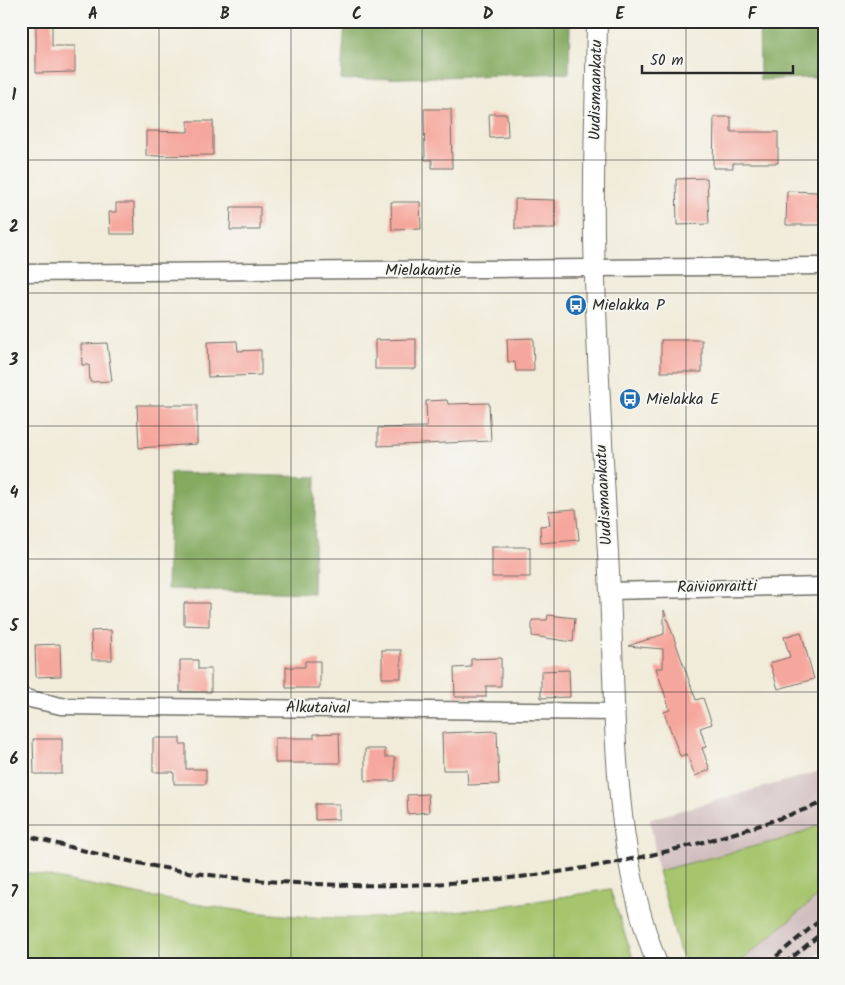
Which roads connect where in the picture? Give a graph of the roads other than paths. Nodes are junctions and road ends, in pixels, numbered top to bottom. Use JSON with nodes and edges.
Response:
{"nodes":[{"id":1,"x":597,"y":21,"type":"edge"},
{"id":2,"x":824,"y":266,"type":"edge"},
{"id":3,"x":595,"y":268,"type":"junction"},
{"id":4,"x":21,"y":273,"type":"edge"},
{"id":5,"x":824,"y":586,"type":"edge"},
{"id":6,"x":610,"y":591,"type":"junction"},
{"id":7,"x":21,"y":697,"type":"edge"},
{"id":8,"x":616,"y":712,"type":"junction"},
{"id":9,"x":657,"y":964,"type":"edge"}],
"edges":[{"from":1,"to":3,"type":"street","name":"Uudismaankatu"},
{"from":2,"to":3,"type":"street","name":"Mielakantie"},
{"from":3,"to":4,"type":"street","name":"Mielakantie"},
{"from":3,"to":6,"type":"street","name":"Uudismaankatu"},
{"from":5,"to":6,"type":"street","name":"Raivionraitti"},
{"from":6,"to":8,"type":"street","name":"Uudismaankatu"},
{"from":7,"to":8,"type":"street","name":"Alkutaival"},
{"from":8,"to":9,"type":"street","name":"Uudismaankatu"}]}
